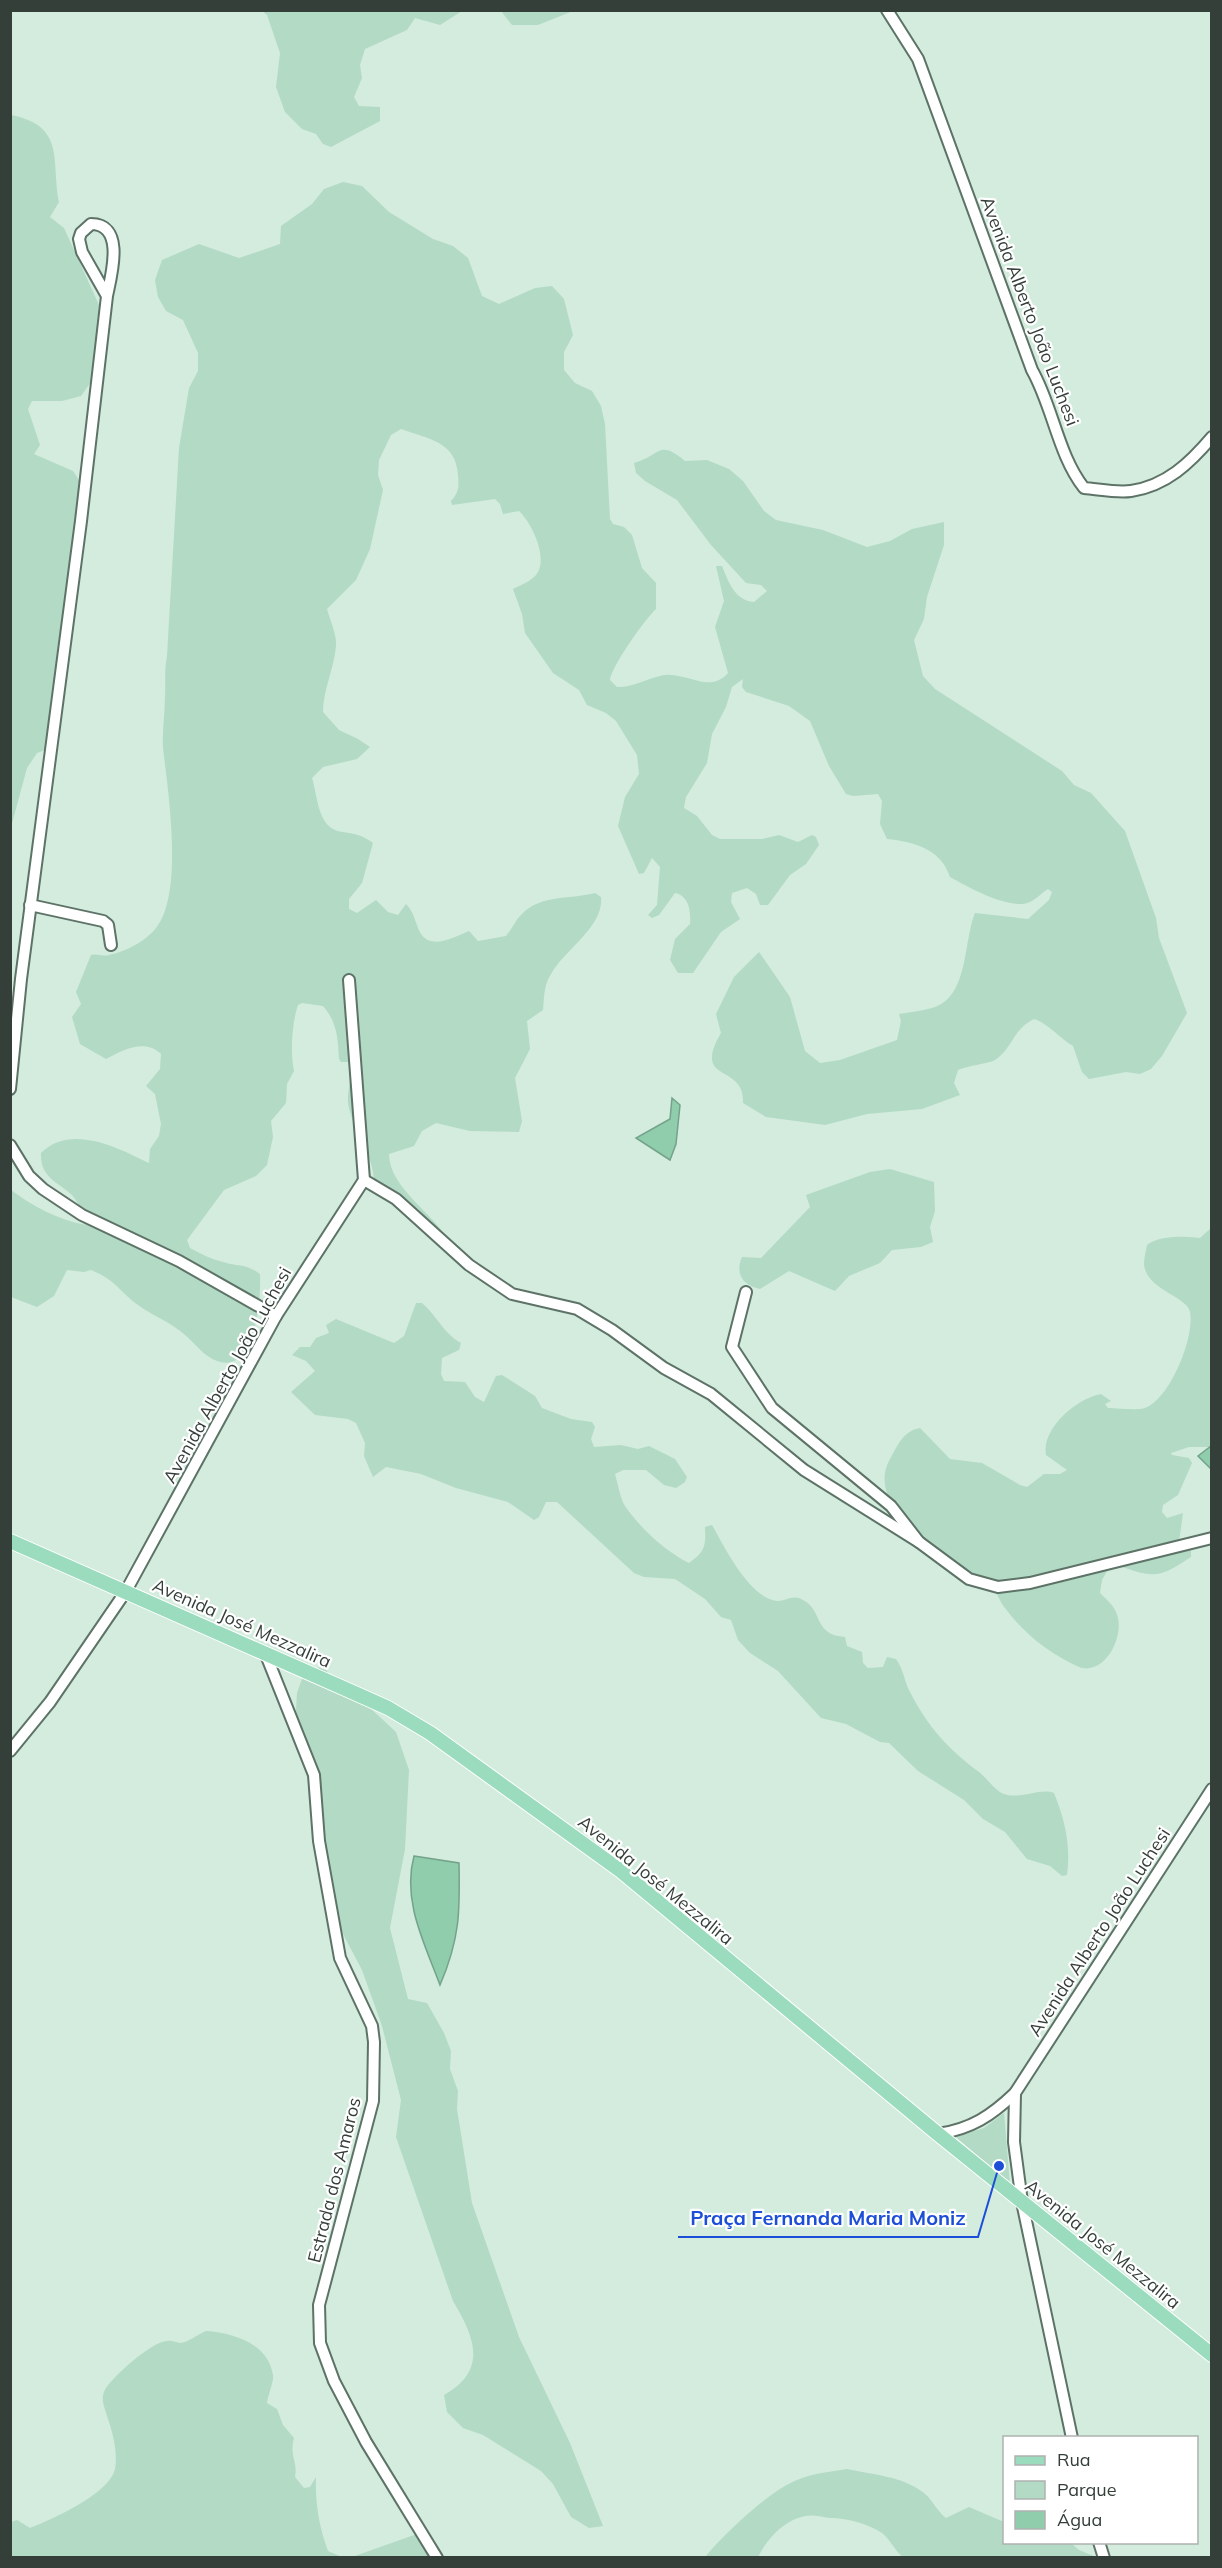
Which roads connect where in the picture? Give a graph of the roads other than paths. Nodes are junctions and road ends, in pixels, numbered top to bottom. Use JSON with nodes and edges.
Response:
{"nodes":[{"id":1,"x":887,"y":10,"type":"edge"},
{"id":2,"x":107,"y":296,"type":"junction"},
{"id":3,"x":1212,"y":437,"type":"edge"},
{"id":4,"x":30,"y":905,"type":"junction"},
{"id":5,"x":111,"y":945,"type":"dead end"},
{"id":6,"x":349,"y":980,"type":"dead end"},
{"id":7,"x":10,"y":1089,"type":"edge"},
{"id":8,"x":10,"y":1145,"type":"edge"},
{"id":9,"x":364,"y":1180,"type":"junction"},
{"id":10,"x":746,"y":1292,"type":"dead end"},
{"id":11,"x":276,"y":1316,"type":"junction"},
{"id":12,"x":1212,"y":1538,"type":"edge"},
{"id":13,"x":10,"y":1541,"type":"edge"},
{"id":14,"x":919,"y":1542,"type":"junction"},
{"id":15,"x":126,"y":1591,"type":"junction"},
{"id":16,"x":266,"y":1655,"type":"junction"},
{"id":17,"x":10,"y":1750,"type":"edge"},
{"id":18,"x":1212,"y":1789,"type":"edge"},
{"id":19,"x":1015,"y":2093,"type":"junction"},
{"id":20,"x":938,"y":2134,"type":"junction"},
{"id":21,"x":1022,"y":2202,"type":"junction"},
{"id":22,"x":1212,"y":2355,"type":"edge"},
{"id":23,"x":1072,"y":2436,"type":"edge"},
{"id":24,"x":436,"y":2558,"type":"edge"}],
"edges":[{"from":1,"to":3,"type":"street","name":"Avenida Alberto João Luchesi"},
{"from":2,"to":2,"type":"street"},
{"from":2,"to":4,"type":"street"},
{"from":4,"to":5,"type":"street"},
{"from":4,"to":7,"type":"street"},
{"from":6,"to":9,"type":"street"},
{"from":8,"to":11,"type":"street"},
{"from":9,"to":11,"type":"street","name":"Avenida Alberto João Luchesi"},
{"from":9,"to":14,"type":"street"},
{"from":10,"to":14,"type":"street"},
{"from":11,"to":15,"type":"street","name":"Avenida Alberto João Luchesi"},
{"from":12,"to":14,"type":"street"},
{"from":13,"to":15,"type":"main road","name":"Avenida José Mezzalira"},
{"from":15,"to":16,"type":"main road","name":"Avenida José Mezzalira"},
{"from":15,"to":17,"type":"street","name":"Avenida Alberto João Luchesi"},
{"from":16,"to":20,"type":"main road","name":"Avenida José Mezzalira"},
{"from":16,"to":24,"type":"street","name":"Estrada dos Amaros"},
{"from":18,"to":19,"type":"street","name":"Avenida Alberto João Luchesi"},
{"from":19,"to":20,"type":"street"},
{"from":19,"to":21,"type":"street"},
{"from":20,"to":21,"type":"main road","name":"Avenida José Mezzalira"},
{"from":21,"to":22,"type":"main road","name":"Avenida José Mezzalira"},
{"from":21,"to":23,"type":"street"}]}
